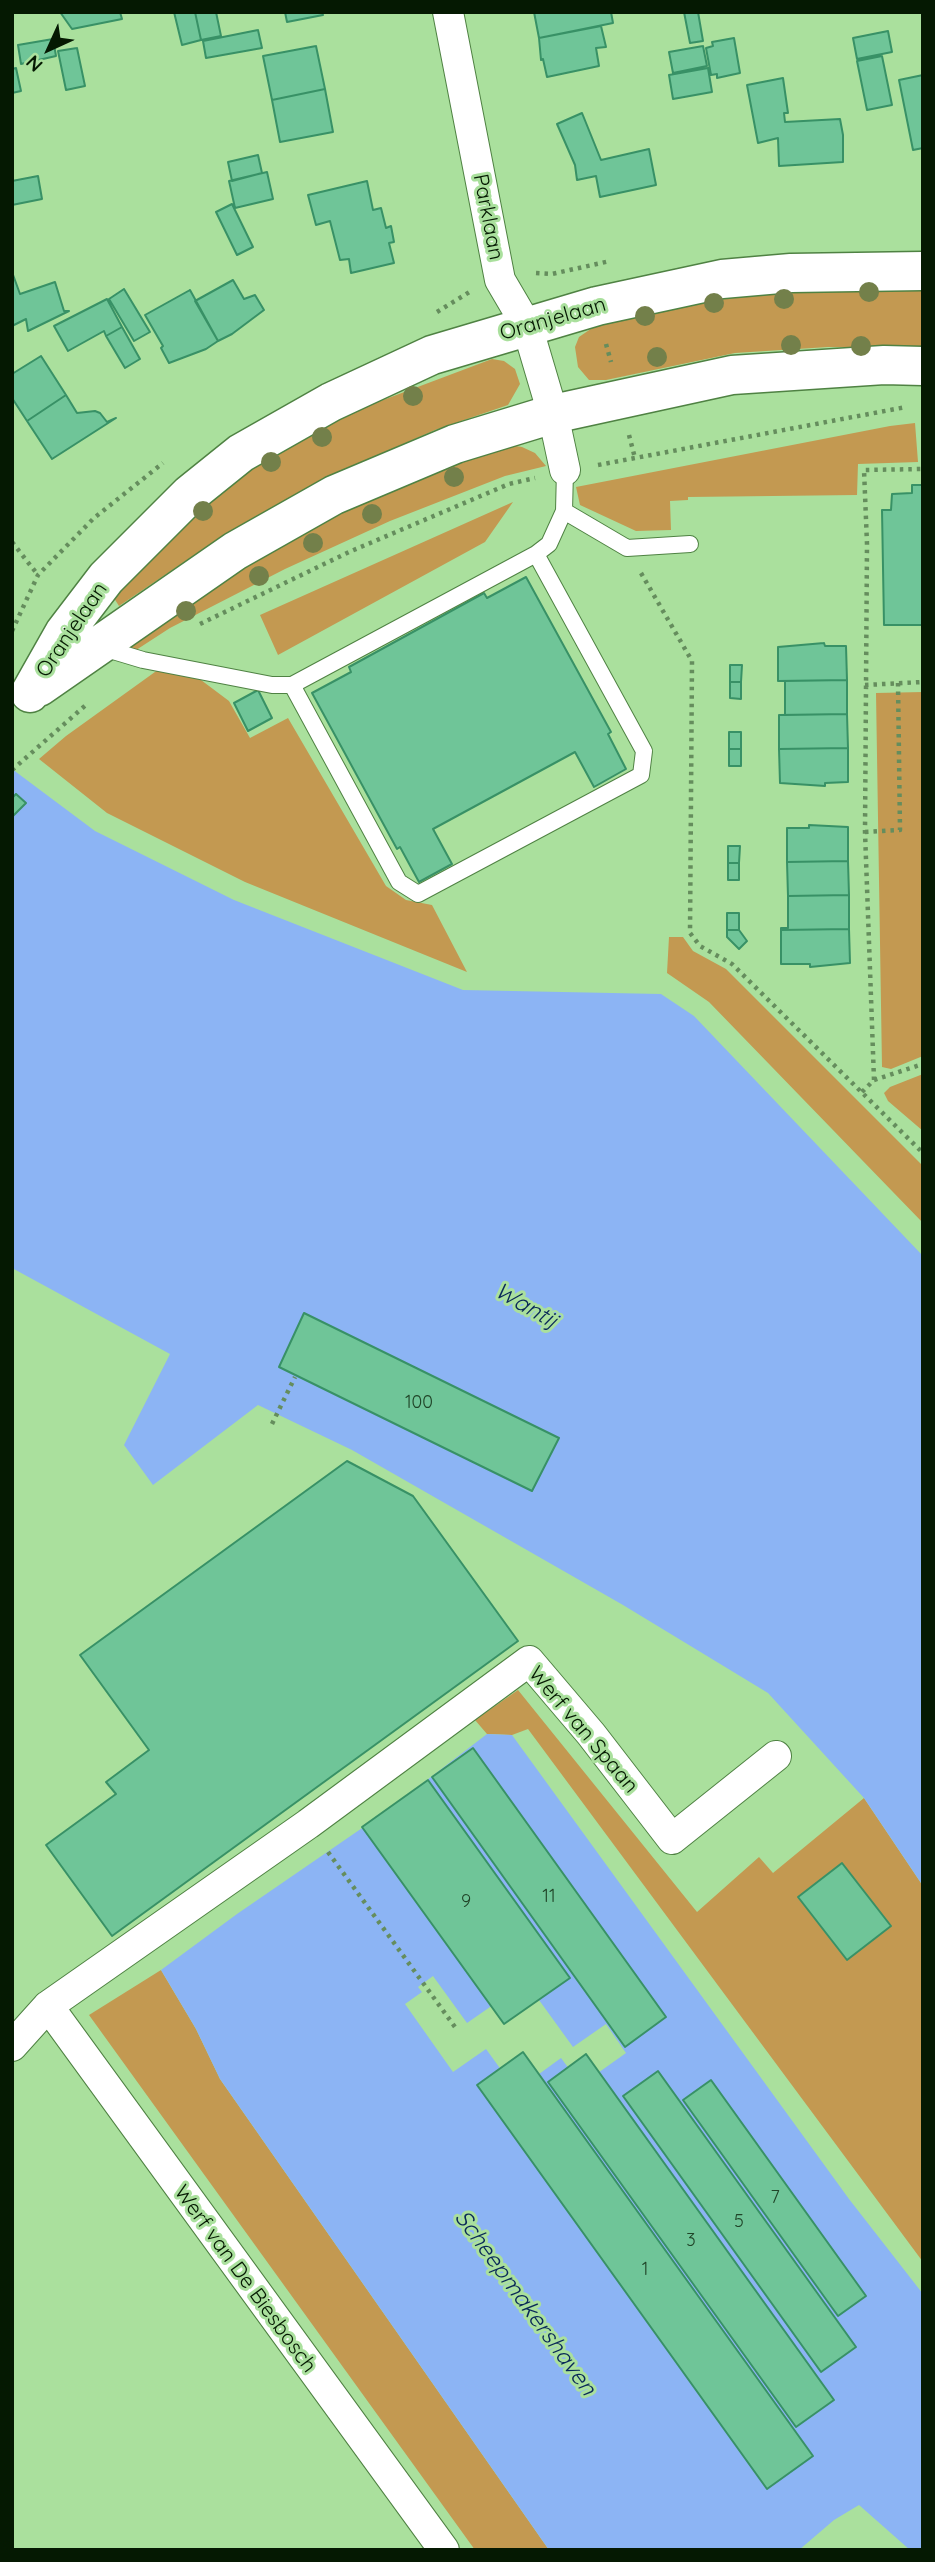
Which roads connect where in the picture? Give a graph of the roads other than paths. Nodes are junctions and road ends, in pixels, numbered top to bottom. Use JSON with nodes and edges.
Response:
{"nodes":[{"id":1,"x":448,"y":12,"type":"edge"},
{"id":2,"x":923,"y":271,"type":"edge"},
{"id":3,"x":527,"y":326,"type":"junction"},
{"id":4,"x":923,"y":366,"type":"edge"},
{"id":5,"x":553,"y":414,"type":"junction"},
{"id":6,"x":565,"y":470,"type":"joint"},
{"id":7,"x":564,"y":511,"type":"junction"},
{"id":8,"x":690,"y":544,"type":"dead end"},
{"id":9,"x":536,"y":554,"type":"junction"},
{"id":10,"x":97,"y":646,"type":"junction"},
{"id":11,"x":292,"y":685,"type":"junction"},
{"id":12,"x":21,"y":702,"type":"edge"},
{"id":13,"x":776,"y":1756,"type":"dead end"},
{"id":14,"x":48,"y":2006,"type":"junction"},
{"id":15,"x":12,"y":2046,"type":"edge"},
{"id":16,"x":444,"y":2550,"type":"edge"}],
"edges":[{"from":1,"to":3,"type":"street","name":"Parklaan"},
{"from":2,"to":3,"type":"main road","name":"Oranjelaan"},
{"from":3,"to":5,"type":"street","name":"Parklaan"},
{"from":3,"to":12,"type":"main road","name":"Oranjelaan"},
{"from":4,"to":5,"type":"main road","name":"Oranjelaan"},
{"from":5,"to":6,"type":"street","name":"Parklaan"},
{"from":5,"to":10,"type":"main road","name":"Oranjelaan"},
{"from":6,"to":7,"type":"lane"},
{"from":7,"to":8,"type":"lane"},
{"from":7,"to":9,"type":"lane"},
{"from":9,"to":11,"type":"lane"},
{"from":9,"to":11,"type":"lane"},
{"from":10,"to":11,"type":"lane"},
{"from":10,"to":12,"type":"main road","name":"Oranjelaan"},
{"from":13,"to":14,"type":"street","name":"Werf van Spaan"},
{"from":14,"to":15,"type":"street","name":"Werf van Spaan"},
{"from":14,"to":16,"type":"street","name":"Werf van De Biesbosch"}]}
